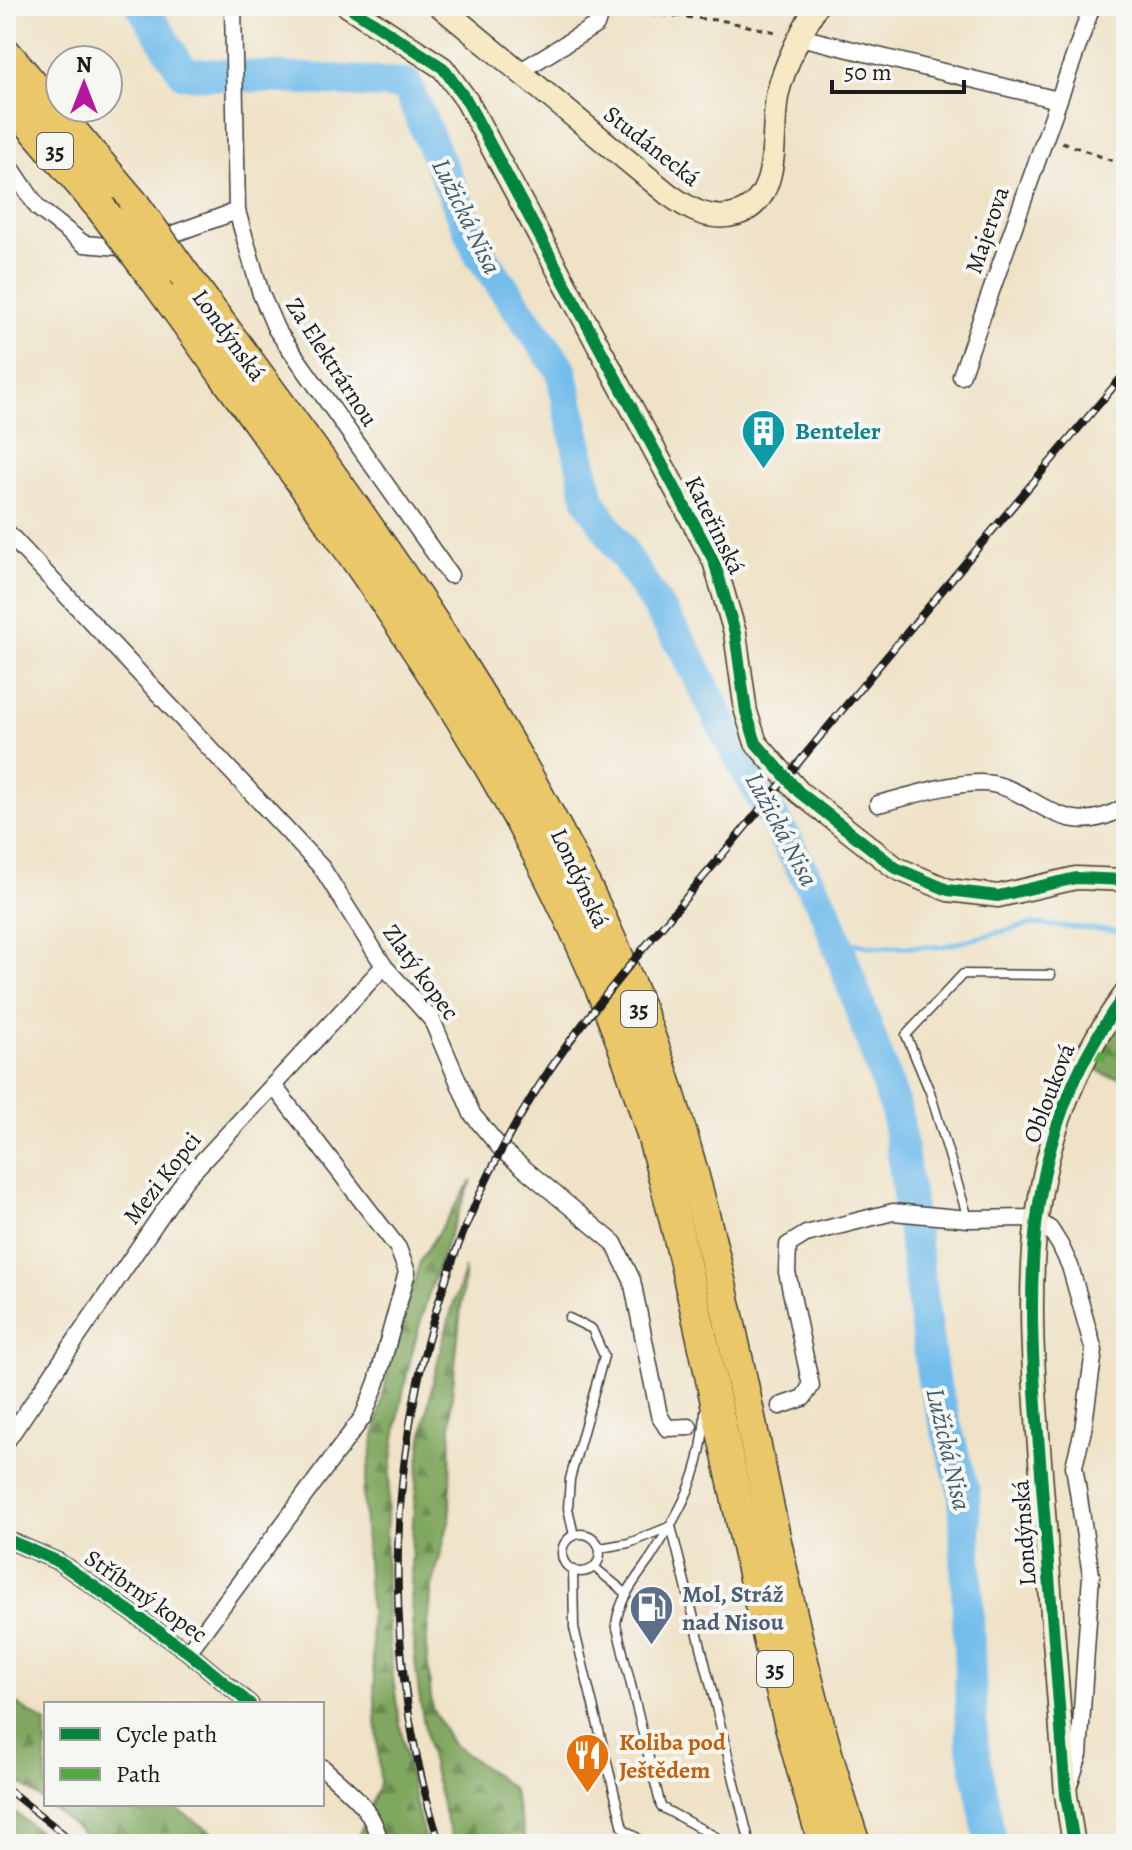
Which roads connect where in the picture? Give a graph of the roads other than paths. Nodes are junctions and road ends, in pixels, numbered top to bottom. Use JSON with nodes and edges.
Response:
{"nodes":[{"id":1,"x":233,"y":6,"type":"edge"},
{"id":2,"x":348,"y":6,"type":"edge"},
{"id":3,"x":440,"y":6,"type":"edge"},
{"id":4,"x":602,"y":6,"type":"edge"},
{"id":5,"x":816,"y":6,"type":"edge"},
{"id":6,"x":1092,"y":6,"type":"edge"},
{"id":7,"x":800,"y":37,"type":"junction"},
{"id":8,"x":6,"y":53,"type":"edge"},
{"id":9,"x":519,"y":72,"type":"junction"},
{"id":10,"x":6,"y":96,"type":"edge"},
{"id":11,"x":1058,"y":100,"type":"junction"},
{"id":12,"x":6,"y":160,"type":"edge"},
{"id":13,"x":237,"y":211,"type":"junction"},
{"id":14,"x":961,"y":376,"type":"dead end"},
{"id":15,"x":6,"y":531,"type":"edge"},
{"id":16,"x":450,"y":575,"type":"dead end"},
{"id":17,"x":878,"y":804,"type":"dead end"},
{"id":18,"x":1126,"y":806,"type":"edge"},
{"id":19,"x":1126,"y":880,"type":"edge"},
{"id":20,"x":384,"y":966,"type":"junction"},
{"id":21,"x":1051,"y":975,"type":"dead end"},
{"id":22,"x":1126,"y":993,"type":"edge"},
{"id":23,"x":273,"y":1085,"type":"junction"},
{"id":24,"x":1034,"y":1218,"type":"junction"},
{"id":25,"x":969,"y":1219,"type":"junction"},
{"id":26,"x":569,"y":1318,"type":"dead end"},
{"id":27,"x":706,"y":1358,"type":"junction"},
{"id":28,"x":780,"y":1406,"type":"dead end"},
{"id":29,"x":689,"y":1427,"type":"dead end"},
{"id":30,"x":6,"y":1442,"type":"edge"},
{"id":31,"x":671,"y":1526,"type":"junction"},
{"id":32,"x":574,"y":1536,"type":"junction"},
{"id":33,"x":6,"y":1539,"type":"edge"},
{"id":34,"x":600,"y":1548,"type":"junction"},
{"id":35,"x":594,"y":1567,"type":"junction"},
{"id":36,"x":573,"y":1570,"type":"junction"},
{"id":37,"x":627,"y":1594,"type":"junction"},
{"id":38,"x":188,"y":1652,"type":"junction"},
{"id":39,"x":248,"y":1702,"type":"edge"},
{"id":40,"x":324,"y":1769,"type":"edge"},
{"id":41,"x":1066,"y":1795,"type":"junction"},
{"id":42,"x":643,"y":1843,"type":"edge"},
{"id":43,"x":380,"y":1844,"type":"edge"},
{"id":44,"x":729,"y":1844,"type":"edge"},
{"id":45,"x":750,"y":1844,"type":"edge"},
{"id":46,"x":824,"y":1844,"type":"edge"},
{"id":47,"x":855,"y":1844,"type":"edge"},
{"id":48,"x":1074,"y":1844,"type":"edge"}],
"edges":[{"from":1,"to":13,"type":"street","name":"Za Elektrárnou"},
{"from":2,"to":19,"type":"street","name":"Kateřinská"},
{"from":3,"to":9,"type":"street","name":"Studánecká"},
{"from":4,"to":9,"type":"street"},
{"from":5,"to":7,"type":"street","name":"Studánecká"},
{"from":6,"to":11,"type":"street","name":"Majerova"},
{"from":7,"to":9,"type":"street","name":"Studánecká"},
{"from":7,"to":11,"type":"street"},
{"from":8,"to":47,"type":"highway","name":"Londýnská","number":"35","bridge":true},
{"from":10,"to":27,"type":"highway","name":"Londýnská","number":"35","bridge":true},
{"from":11,"to":14,"type":"street","name":"Majerova"},
{"from":12,"to":13,"type":"street"},
{"from":13,"to":16,"type":"street","name":"Za Elektrárnou"},
{"from":15,"to":20,"type":"street","name":"Zlatý kopec"},
{"from":17,"to":18,"type":"street"},
{"from":20,"to":23,"type":"street","name":"Mezi Kopci"},
{"from":20,"to":29,"type":"street","name":"Zlatý kopec"},
{"from":21,"to":25,"type":"lane"},
{"from":22,"to":24,"type":"street","name":"Oblouková"},
{"from":23,"to":30,"type":"street","name":"Mezi Kopci"},
{"from":23,"to":38,"type":"street","name":"Stříbrný kopec"},
{"from":24,"to":25,"type":"street"},
{"from":24,"to":41,"type":"street","name":"Londýnská"},
{"from":24,"to":41,"type":"street"},
{"from":25,"to":28,"type":"street"},
{"from":26,"to":32,"type":"lane"},
{"from":27,"to":31,"type":"lane"},
{"from":27,"to":46,"type":"highway","name":"Londýnská","number":"35"},
{"from":31,"to":34,"type":"lane"},
{"from":31,"to":37,"type":"lane"},
{"from":31,"to":45,"type":"lane"},
{"from":32,"to":34,"type":"lane"},
{"from":32,"to":36,"type":"lane"},
{"from":33,"to":38,"type":"street","name":"Stříbrný kopec"},
{"from":34,"to":35,"type":"lane"},
{"from":35,"to":36,"type":"lane"},
{"from":35,"to":37,"type":"lane"},
{"from":36,"to":42,"type":"lane"},
{"from":37,"to":44,"type":"lane"},
{"from":38,"to":39,"type":"street","name":"Stříbrný kopec"},
{"from":40,"to":43,"type":"street"},
{"from":41,"to":48,"type":"street","name":"Londýnská"}]}
